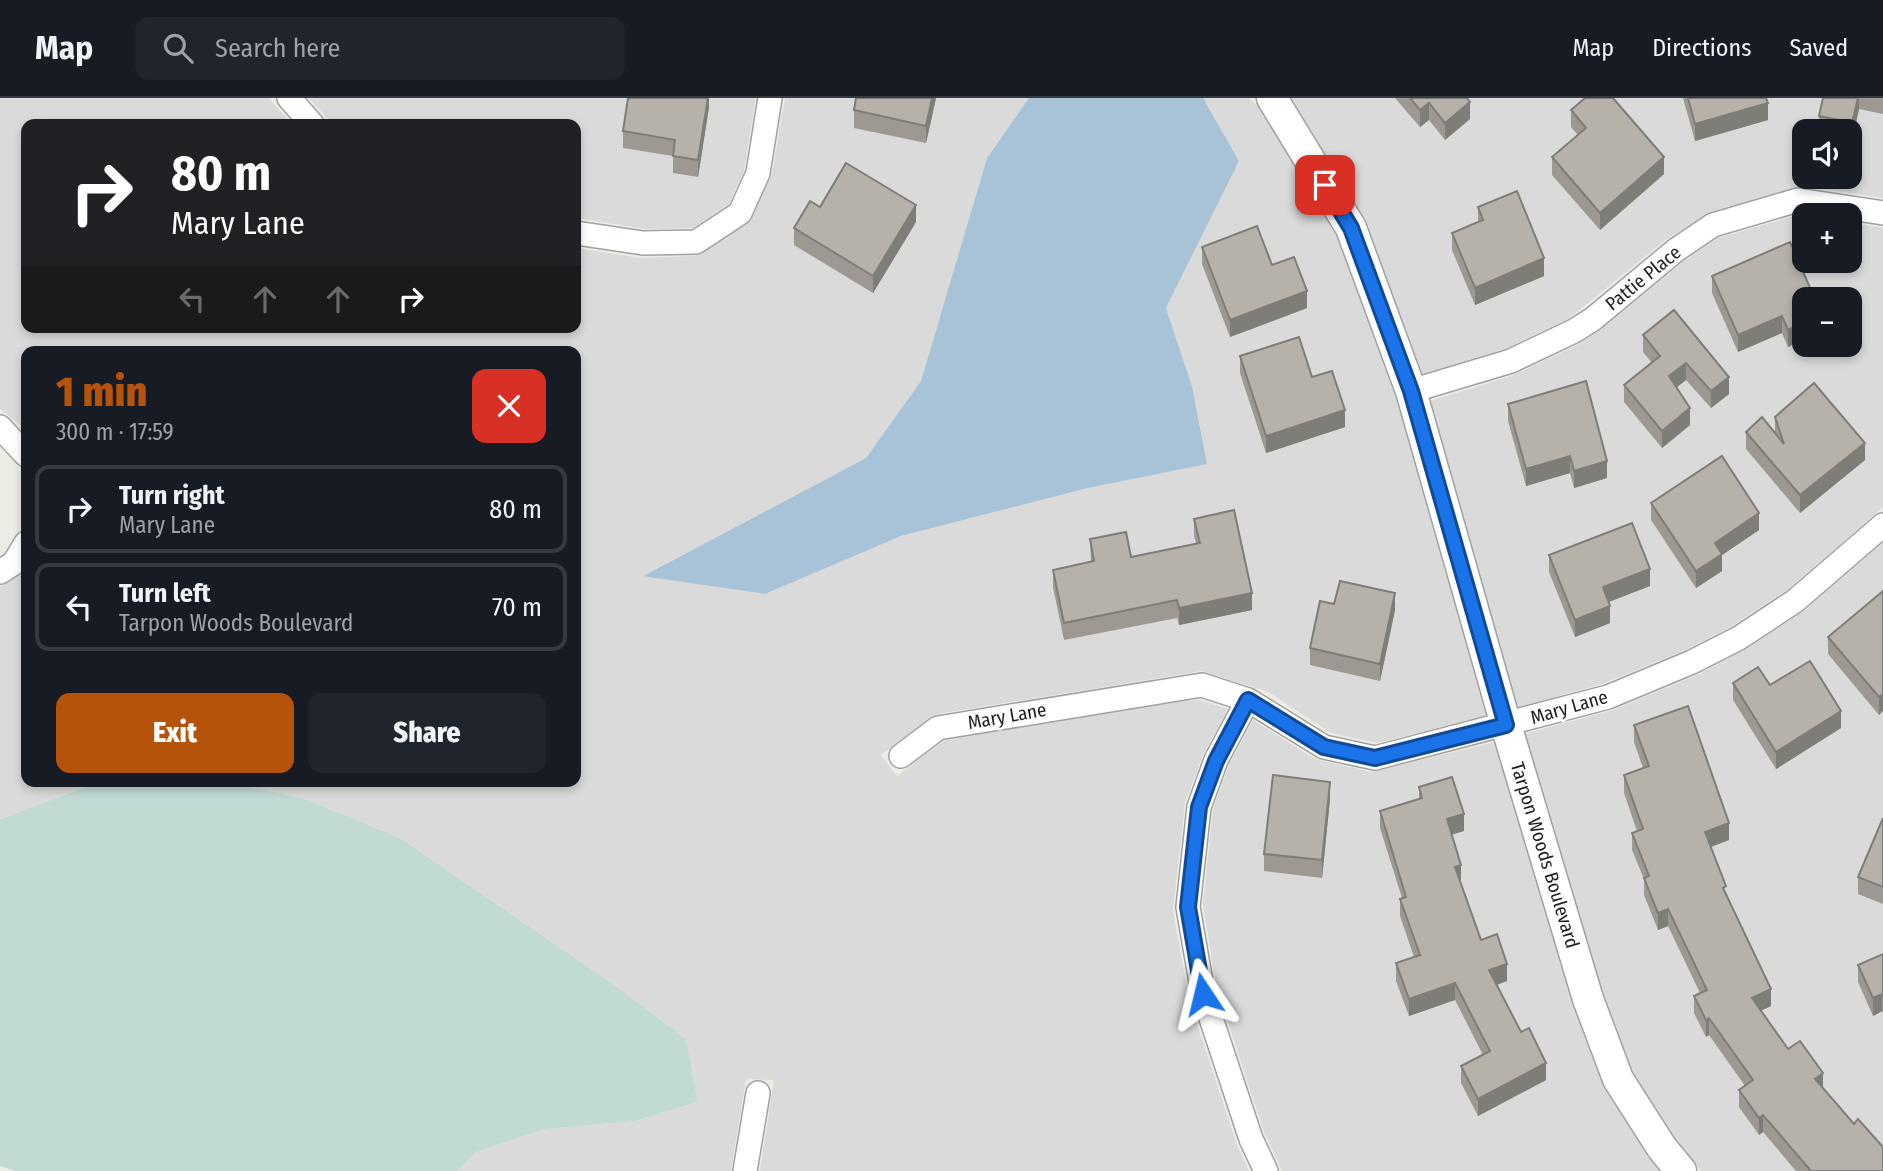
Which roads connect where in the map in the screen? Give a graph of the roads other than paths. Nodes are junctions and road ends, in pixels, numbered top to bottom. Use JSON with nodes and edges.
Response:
{"nodes":[{"id":1,"x":289,"y":98,"type":"edge"},
{"id":2,"x":770,"y":98,"type":"edge"},
{"id":3,"x":1272,"y":98,"type":"edge"},
{"id":4,"x":308,"y":119,"type":"edge"},
{"id":5,"x":1883,"y":213,"type":"edge"},
{"id":6,"x":581,"y":234,"type":"edge"},
{"id":7,"x":1411,"y":391,"type":"junction"},
{"id":8,"x":0,"y":427,"type":"edge"},
{"id":9,"x":21,"y":446,"type":"edge"},
{"id":10,"x":1883,"y":525,"type":"edge"},
{"id":11,"x":21,"y":551,"type":"edge"},
{"id":12,"x":0,"y":572,"type":"edge"},
{"id":13,"x":1248,"y":700,"type":"junction"},
{"id":14,"x":1506,"y":725,"type":"junction"},
{"id":15,"x":901,"y":756,"type":"dead end"},
{"id":16,"x":758,"y":1093,"type":"dead end"},
{"id":17,"x":745,"y":1171,"type":"edge"},
{"id":18,"x":1266,"y":1171,"type":"edge"},
{"id":19,"x":1681,"y":1171,"type":"edge"}],
"edges":[{"from":1,"to":4,"type":"street"},
{"from":2,"to":6,"type":"street"},
{"from":3,"to":7,"type":"street","name":"Tarpon Woods Boulevard"},
{"from":5,"to":7,"type":"street","name":"Pattie Place"},
{"from":7,"to":14,"type":"street","name":"Tarpon Woods Boulevard"},
{"from":8,"to":9,"type":"street"},
{"from":10,"to":14,"type":"street","name":"Mary Lane"},
{"from":11,"to":12,"type":"street"},
{"from":13,"to":14,"type":"street","name":"Mary Lane"},
{"from":13,"to":15,"type":"street","name":"Mary Lane"},
{"from":13,"to":18,"type":"street"},
{"from":14,"to":19,"type":"street","name":"Tarpon Woods Boulevard"},
{"from":16,"to":17,"type":"street"}]}
